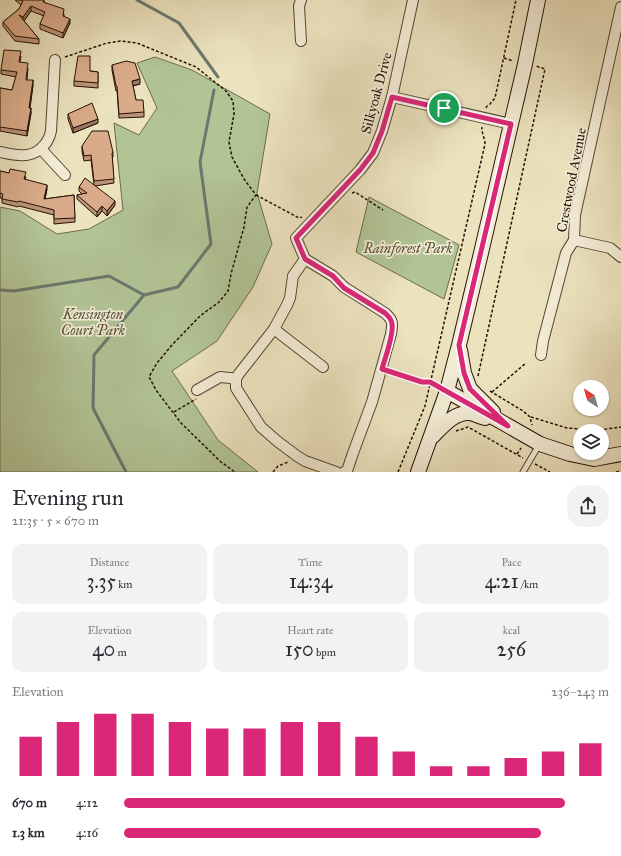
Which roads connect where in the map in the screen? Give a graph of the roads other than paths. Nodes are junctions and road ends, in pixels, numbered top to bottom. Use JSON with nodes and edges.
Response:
{"nodes":[{"id":1,"x":301,"y":0,"type":"edge"},
{"id":2,"x":413,"y":0,"type":"edge"},
{"id":3,"x":538,"y":0,"type":"edge"},
{"id":4,"x":621,"y":7,"type":"edge"},
{"id":5,"x":301,"y":41,"type":"dead end"},
{"id":6,"x":55,"y":60,"type":"road end"},
{"id":7,"x":392,"y":97,"type":"junction"},
{"id":8,"x":511,"y":124,"type":"junction"},
{"id":9,"x":41,"y":148,"type":"junction"},
{"id":10,"x":0,"y":152,"type":"edge"},
{"id":11,"x":65,"y":174,"type":"dead end"},
{"id":12,"x":574,"y":240,"type":"junction"},
{"id":13,"x":621,"y":256,"type":"edge"},
{"id":14,"x":305,"y":259,"type":"junction"},
{"id":15,"x":274,"y":328,"type":"junction"},
{"id":16,"x":459,"y":345,"type":"junction"},
{"id":17,"x":541,"y":355,"type":"dead end"},
{"id":18,"x":323,"y":367,"type":"dead end"},
{"id":19,"x":236,"y":380,"type":"junction"},
{"id":20,"x":197,"y":390,"type":"dead end"},
{"id":21,"x":447,"y":391,"type":"junction"},
{"id":22,"x":508,"y":426,"type":"junction"},
{"id":23,"x":430,"y":440,"type":"junction"},
{"id":24,"x":534,"y":440,"type":"junction"},
{"id":25,"x":621,"y":454,"type":"edge"},
{"id":26,"x":336,"y":472,"type":"edge"},
{"id":27,"x":346,"y":472,"type":"edge"},
{"id":28,"x":418,"y":472,"type":"edge"},
{"id":29,"x":523,"y":472,"type":"edge"}],
"edges":[{"from":1,"to":5,"type":"street"},
{"from":2,"to":7,"type":"street","name":"Silkyoak Drive"},
{"from":3,"to":8,"type":"main road"},
{"from":4,"to":12,"type":"street","name":"Crestwood Avenue"},
{"from":6,"to":9,"type":"street"},
{"from":7,"to":8,"type":"street"},
{"from":7,"to":14,"type":"street","name":"Silkyoak Drive"},
{"from":8,"to":16,"type":"main road"},
{"from":9,"to":10,"type":"street"},
{"from":9,"to":11,"type":"street"},
{"from":12,"to":13,"type":"street"},
{"from":12,"to":17,"type":"street","name":"Crestwood Avenue"},
{"from":14,"to":15,"type":"street"},
{"from":14,"to":27,"type":"street"},
{"from":15,"to":18,"type":"street"},
{"from":15,"to":19,"type":"street"},
{"from":16,"to":21,"type":"main road"},
{"from":16,"to":22,"type":"main road"},
{"from":19,"to":20,"type":"street"},
{"from":19,"to":26,"type":"street"},
{"from":21,"to":22,"type":"main road"},
{"from":21,"to":23,"type":"main road"},
{"from":22,"to":23,"type":"main road"},
{"from":22,"to":24,"type":"main road"},
{"from":23,"to":28,"type":"main road"},
{"from":24,"to":25,"type":"main road"},
{"from":24,"to":29,"type":"lane"}]}
